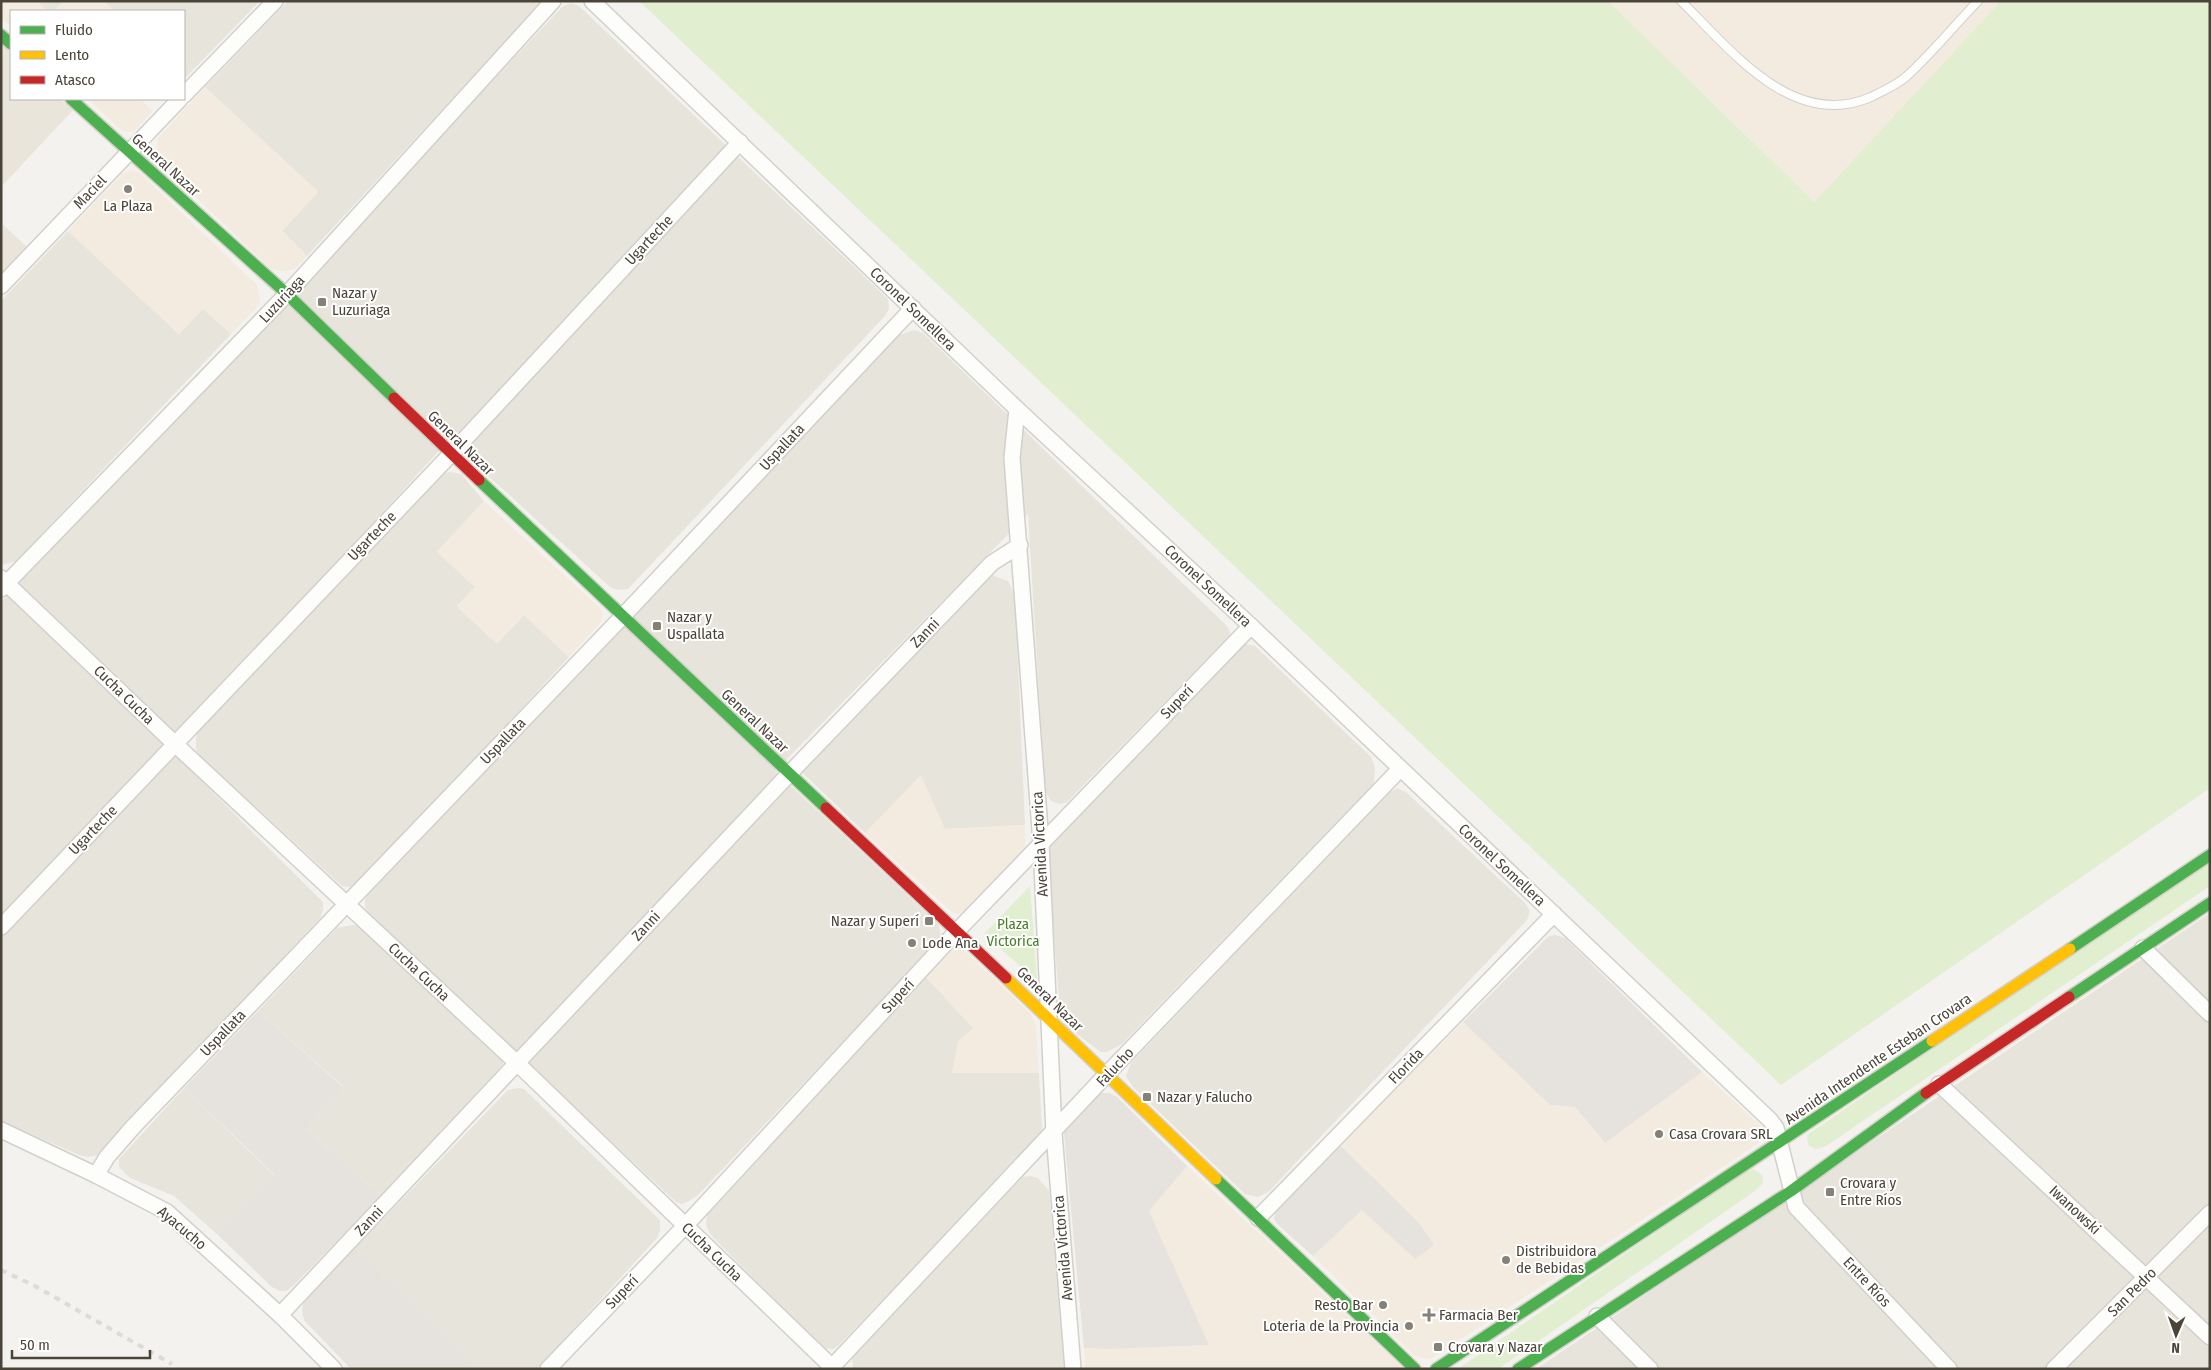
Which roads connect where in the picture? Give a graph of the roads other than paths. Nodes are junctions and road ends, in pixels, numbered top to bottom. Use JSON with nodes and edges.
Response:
{"nodes":[{"id":1,"x":275,"y":1,"type":"edge"},
{"id":2,"x":553,"y":1,"type":"edge"},
{"id":3,"x":592,"y":1,"type":"edge"},
{"id":4,"x":1681,"y":1,"type":"edge"},
{"id":5,"x":1978,"y":1,"type":"edge"},
{"id":6,"x":185,"y":94,"type":"edge"},
{"id":7,"x":72,"y":100,"type":"edge"},
{"id":8,"x":179,"y":100,"type":"edge"},
{"id":9,"x":740,"y":142,"type":"junction"},
{"id":10,"x":129,"y":151,"type":"junction"},
{"id":11,"x":1,"y":286,"type":"edge"},
{"id":12,"x":288,"y":294,"type":"junction"},
{"id":13,"x":913,"y":308,"type":"junction"},
{"id":14,"x":1017,"y":409,"type":"junction"},
{"id":15,"x":450,"y":454,"type":"junction"},
{"id":16,"x":1020,"y":545,"type":"junction"},
{"id":17,"x":3,"y":583,"type":"edge"},
{"id":18,"x":622,"y":617,"type":"junction"},
{"id":19,"x":1251,"y":626,"type":"junction"},
{"id":20,"x":175,"y":744,"type":"junction"},
{"id":21,"x":1400,"y":769,"type":"junction"},
{"id":22,"x":789,"y":774,"type":"junction"},
{"id":23,"x":1041,"y":843,"type":"junction"},
{"id":24,"x":2210,"y":855,"type":"edge"},
{"id":25,"x":2210,"y":903,"type":"edge"},
{"id":26,"x":346,"y":904,"type":"junction"},
{"id":27,"x":1554,"y":914,"type":"junction"},
{"id":28,"x":1,"y":927,"type":"edge"},
{"id":29,"x":957,"y":931,"type":"junction"},
{"id":30,"x":2143,"y":948,"type":"junction"},
{"id":31,"x":2210,"y":1014,"type":"edge"},
{"id":32,"x":1050,"y":1019,"type":"junction"},
{"id":33,"x":518,"y":1064,"type":"junction"},
{"id":34,"x":1106,"y":1075,"type":"junction"},
{"id":35,"x":1938,"y":1084,"type":"junction"},
{"id":36,"x":1,"y":1130,"type":"edge"},
{"id":37,"x":1054,"y":1133,"type":"junction"},
{"id":38,"x":1780,"y":1143,"type":"junction"},
{"id":39,"x":96,"y":1175,"type":"junction"},
{"id":40,"x":1791,"y":1191,"type":"junction"},
{"id":41,"x":2210,"y":1213,"type":"edge"},
{"id":42,"x":1258,"y":1218,"type":"junction"},
{"id":43,"x":685,"y":1226,"type":"junction"},
{"id":44,"x":2148,"y":1277,"type":"junction"},
{"id":45,"x":280,"y":1315,"type":"junction"},
{"id":46,"x":1597,"y":1316,"type":"junction"},
{"id":47,"x":2210,"y":1337,"type":"edge"},
{"id":48,"x":833,"y":1368,"type":"edge"},
{"id":49,"x":334,"y":1369,"type":"edge"},
{"id":50,"x":548,"y":1369,"type":"edge"},
{"id":51,"x":1073,"y":1369,"type":"edge"},
{"id":52,"x":1415,"y":1369,"type":"edge"},
{"id":53,"x":1436,"y":1369,"type":"edge"},
{"id":54,"x":1518,"y":1369,"type":"edge"},
{"id":55,"x":1650,"y":1369,"type":"edge"},
{"id":56,"x":1948,"y":1369,"type":"edge"},
{"id":57,"x":2054,"y":1369,"type":"edge"}],
"edges":[{"from":1,"to":6,"type":"street"},
{"from":2,"to":12,"type":"street","name":"Luzuriaga"},
{"from":3,"to":9,"type":"street","name":"Coronel Somellera"},
{"from":4,"to":5,"type":"lane"},
{"from":7,"to":10,"type":"street","name":"General Nazar"},
{"from":8,"to":10,"type":"street","name":"Maciel"},
{"from":9,"to":13,"type":"street","name":"Coronel Somellera"},
{"from":9,"to":15,"type":"street","name":"Ugarteche"},
{"from":10,"to":11,"type":"street","name":"Maciel"},
{"from":10,"to":12,"type":"street","name":"General Nazar"},
{"from":12,"to":15,"type":"street","name":"General Nazar"},
{"from":12,"to":17,"type":"street","name":"Luzuriaga"},
{"from":13,"to":14,"type":"street","name":"Coronel Somellera"},
{"from":13,"to":18,"type":"street","name":"Uspallata"},
{"from":14,"to":16,"type":"street","name":"Avenida Victorica"},
{"from":14,"to":19,"type":"street","name":"Coronel Somellera"},
{"from":15,"to":18,"type":"street","name":"General Nazar"},
{"from":15,"to":20,"type":"street","name":"Ugarteche"},
{"from":16,"to":22,"type":"street","name":"Zanni"},
{"from":16,"to":23,"type":"street","name":"Avenida Victorica"},
{"from":17,"to":20,"type":"street","name":"Cucha Cucha"},
{"from":18,"to":22,"type":"street","name":"General Nazar"},
{"from":18,"to":26,"type":"street","name":"Uspallata"},
{"from":19,"to":21,"type":"street","name":"Coronel Somellera"},
{"from":19,"to":23,"type":"street","name":"Superí"},
{"from":20,"to":26,"type":"street","name":"Cucha Cucha"},
{"from":20,"to":28,"type":"street","name":"Ugarteche"},
{"from":21,"to":27,"type":"street","name":"Coronel Somellera"},
{"from":21,"to":34,"type":"street","name":"Falucho"},
{"from":22,"to":29,"type":"street","name":"General Nazar"},
{"from":22,"to":33,"type":"street","name":"Zanni"},
{"from":23,"to":29,"type":"street","name":"Superí"},
{"from":23,"to":32,"type":"street","name":"Avenida Victorica"},
{"from":24,"to":38,"type":"street","name":"Avenida Intendente Esteban Crovara"},
{"from":25,"to":30,"type":"street"},
{"from":26,"to":33,"type":"street","name":"Cucha Cucha"},
{"from":26,"to":39,"type":"street","name":"Uspallata"},
{"from":27,"to":38,"type":"street","name":"Coronel Somellera"},
{"from":27,"to":42,"type":"street","name":"Florida"},
{"from":29,"to":32,"type":"street","name":"General Nazar"},
{"from":29,"to":43,"type":"street","name":"Superí"},
{"from":30,"to":31,"type":"street"},
{"from":30,"to":35,"type":"street"},
{"from":32,"to":34,"type":"street","name":"General Nazar"},
{"from":32,"to":37,"type":"street","name":"Avenida Victorica"},
{"from":33,"to":43,"type":"street","name":"Cucha Cucha"},
{"from":33,"to":45,"type":"street","name":"Zanni"},
{"from":34,"to":37,"type":"street","name":"Falucho"},
{"from":34,"to":42,"type":"street","name":"General Nazar"},
{"from":35,"to":40,"type":"street"},
{"from":35,"to":44,"type":"street","name":"Iwanowski"},
{"from":36,"to":39,"type":"street","name":"Ayacucho"},
{"from":37,"to":48,"type":"street","name":"Falucho"},
{"from":37,"to":51,"type":"street","name":"Avenida Victorica"},
{"from":38,"to":40,"type":"street","name":"Coronel Somellera"},
{"from":38,"to":53,"type":"street","name":"Avenida Intendente Esteban Crovara"},
{"from":39,"to":45,"type":"street","name":"Ayacucho"},
{"from":40,"to":46,"type":"street"},
{"from":40,"to":56,"type":"street","name":"Entre Ríos"},
{"from":41,"to":44,"type":"street","name":"San Pedro"},
{"from":42,"to":52,"type":"street","name":"General Nazar"},
{"from":43,"to":48,"type":"street","name":"Cucha Cucha"},
{"from":43,"to":50,"type":"street","name":"Superí"},
{"from":44,"to":47,"type":"street","name":"Iwanowski"},
{"from":44,"to":57,"type":"street","name":"San Pedro"},
{"from":45,"to":49,"type":"street","name":"Ayacucho"},
{"from":46,"to":54,"type":"street"},
{"from":46,"to":55,"type":"street"}]}
